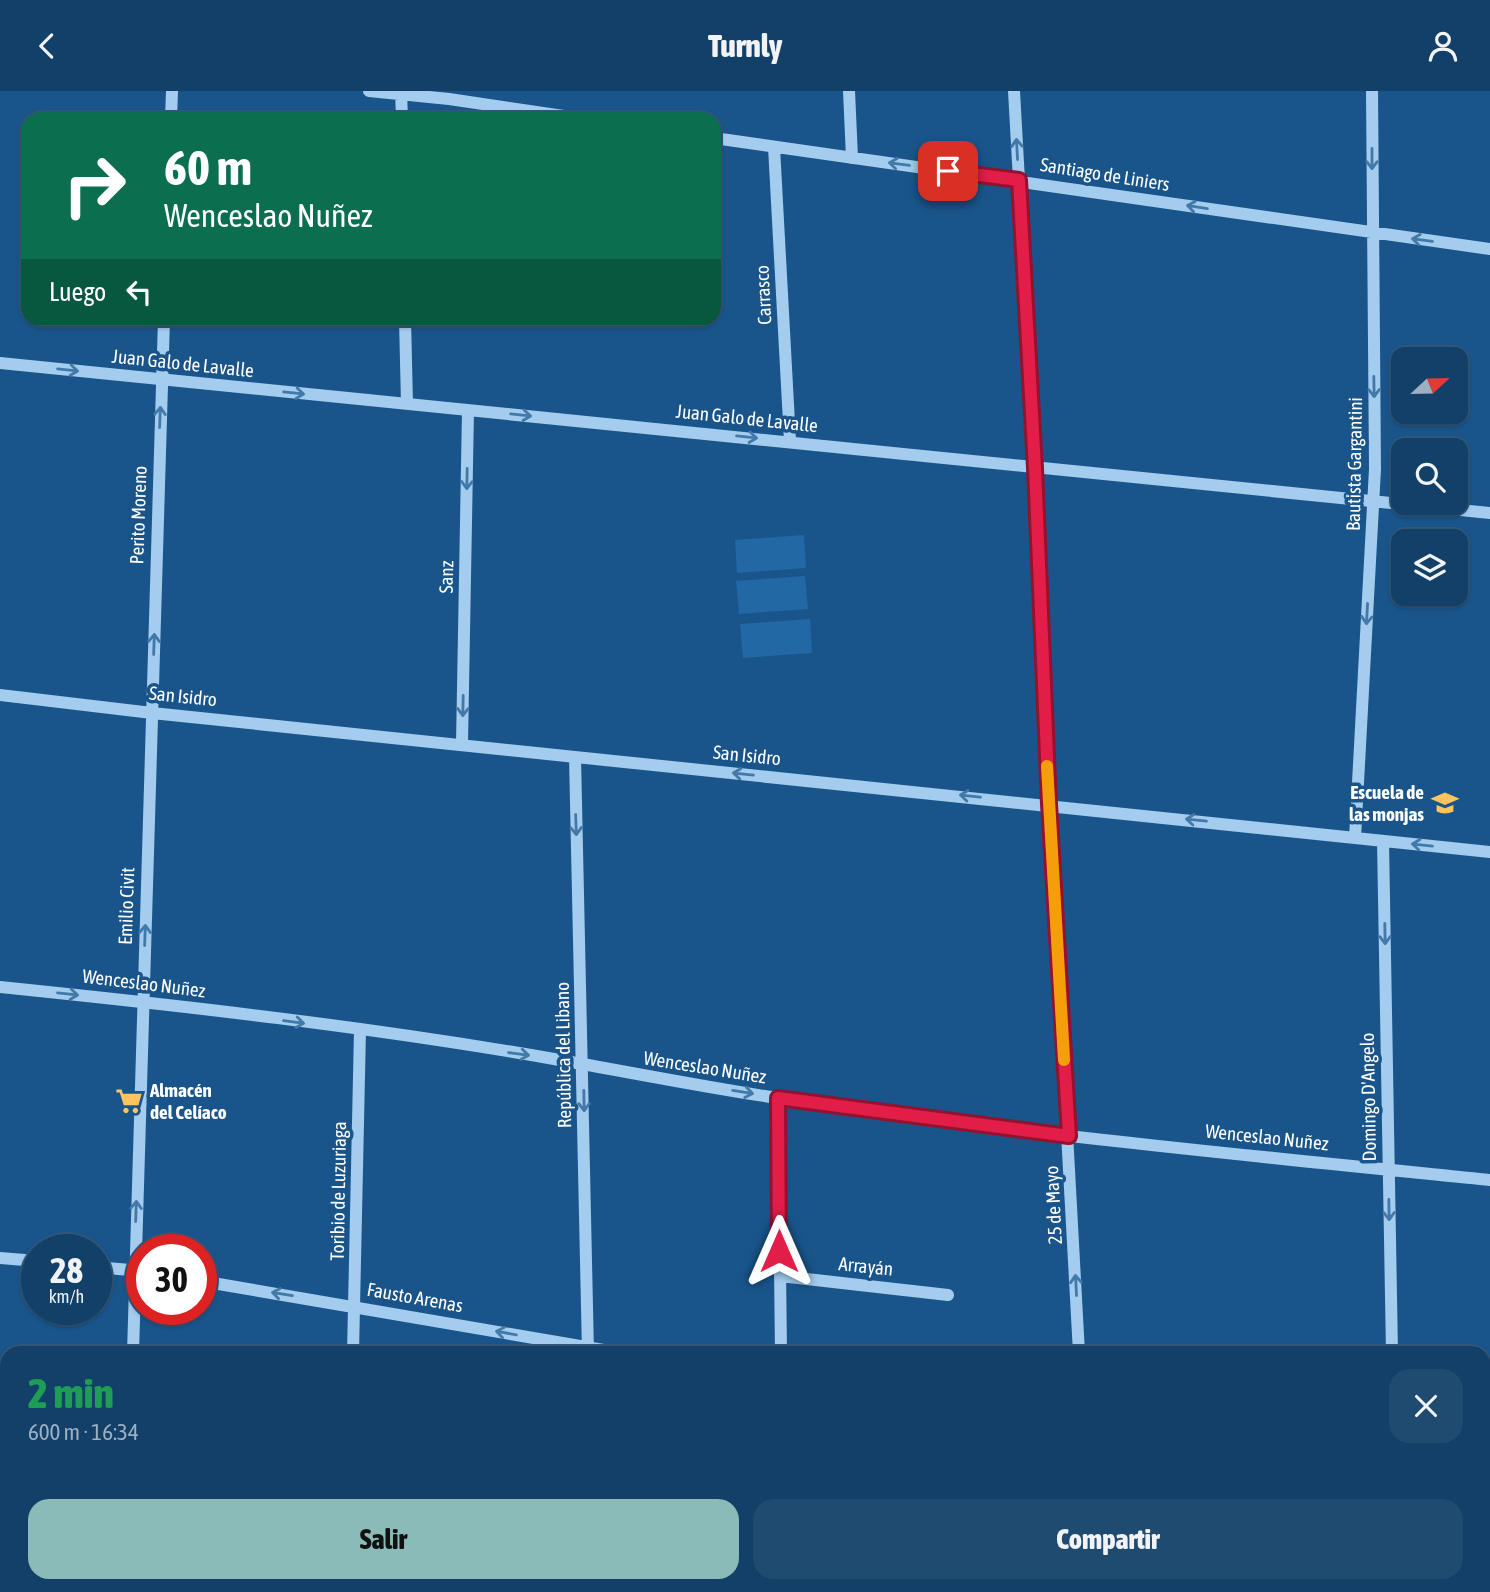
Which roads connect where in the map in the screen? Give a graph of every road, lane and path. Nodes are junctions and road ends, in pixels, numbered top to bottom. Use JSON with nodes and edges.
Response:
{"nodes":[{"id":1,"x":172,"y":91,"type":"edge"},
{"id":2,"x":369,"y":91,"type":"edge"},
{"id":3,"x":849,"y":91,"type":"edge"},
{"id":4,"x":1014,"y":91,"type":"edge"},
{"id":5,"x":1372,"y":91,"type":"edge"},
{"id":6,"x":401,"y":92,"type":"edge"},
{"id":7,"x":171,"y":112,"type":"edge"},
{"id":8,"x":402,"y":112,"type":"edge"},
{"id":9,"x":537,"y":112,"type":"edge"},
{"id":10,"x":721,"y":139,"type":"edge"},
{"id":11,"x":774,"y":147,"type":"junction"},
{"id":12,"x":852,"y":158,"type":"junction"},
{"id":13,"x":1019,"y":180,"type":"junction"},
{"id":14,"x":1373,"y":234,"type":"junction"},
{"id":15,"x":1490,"y":249,"type":"edge"},
{"id":16,"x":164,"y":326,"type":"edge"},
{"id":17,"x":405,"y":326,"type":"edge"},
{"id":18,"x":0,"y":363,"type":"edge"},
{"id":19,"x":161,"y":380,"type":"junction"},
{"id":20,"x":407,"y":404,"type":"junction"},
{"id":21,"x":468,"y":410,"type":"junction"},
{"id":22,"x":790,"y":441,"type":"junction"},
{"id":23,"x":1035,"y":468,"type":"junction"},
{"id":24,"x":1374,"y":501,"type":"junction"},
{"id":25,"x":1490,"y":513,"type":"edge"},
{"id":26,"x":0,"y":695,"type":"edge"},
{"id":27,"x":152,"y":713,"type":"junction"},
{"id":28,"x":462,"y":744,"type":"junction"},
{"id":29,"x":575,"y":757,"type":"junction"},
{"id":30,"x":1049,"y":804,"type":"junction"},
{"id":31,"x":1355,"y":838,"type":"junction"},
{"id":32,"x":1383,"y":841,"type":"junction"},
{"id":33,"x":1490,"y":852,"type":"edge"},
{"id":34,"x":0,"y":987,"type":"edge"},
{"id":35,"x":142,"y":1002,"type":"junction"},
{"id":36,"x":360,"y":1030,"type":"junction"},
{"id":37,"x":583,"y":1065,"type":"junction"},
{"id":38,"x":778,"y":1098,"type":"junction"},
{"id":39,"x":1069,"y":1136,"type":"junction"},
{"id":40,"x":1388,"y":1170,"type":"junction"},
{"id":41,"x":1490,"y":1180,"type":"edge"},
{"id":42,"x":139,"y":1234,"type":"edge"},
{"id":43,"x":0,"y":1258,"type":"edge"},
{"id":44,"x":21,"y":1260,"type":"edge"},
{"id":45,"x":779,"y":1276,"type":"junction"},
{"id":46,"x":217,"y":1284,"type":"edge"},
{"id":47,"x":948,"y":1294,"type":"dead end"},
{"id":48,"x":355,"y":1306,"type":"junction"},
{"id":49,"x":135,"y":1325,"type":"edge"},
{"id":50,"x":133,"y":1346,"type":"edge"},
{"id":51,"x":353,"y":1346,"type":"edge"},
{"id":52,"x":567,"y":1346,"type":"edge"},
{"id":53,"x":588,"y":1346,"type":"edge"},
{"id":54,"x":781,"y":1346,"type":"edge"},
{"id":55,"x":1079,"y":1346,"type":"edge"},
{"id":56,"x":1392,"y":1346,"type":"edge"}],
"edges":[{"from":1,"to":7,"type":"street"},
{"from":2,"to":6,"type":"street"},
{"from":3,"to":12,"type":"street"},
{"from":13,"to":4,"type":"street","name":"25 de Mayo","one_way":true},
{"from":5,"to":14,"type":"street","name":"Bautista Gargantini","one_way":true},
{"from":6,"to":8,"type":"street"},
{"from":6,"to":9,"type":"street"},
{"from":10,"to":11,"type":"street","name":"Santiago de Liniers"},
{"from":11,"to":12,"type":"street","name":"Santiago de Liniers"},
{"from":11,"to":22,"type":"street","name":"Carrasco"},
{"from":13,"to":12,"type":"street","name":"Santiago de Liniers","one_way":true},
{"from":14,"to":13,"type":"street","name":"Santiago de Liniers","one_way":true},
{"from":13,"to":23,"type":"street","name":"25 de Mayo"},
{"from":15,"to":14,"type":"street","name":"Santiago de Liniers","one_way":true},
{"from":14,"to":24,"type":"street","name":"Bautista Gargantini","one_way":true},
{"from":16,"to":19,"type":"street","name":"Perito Moreno"},
{"from":17,"to":20,"type":"street"},
{"from":18,"to":19,"type":"street","name":"Juan Galo de Lavalle","one_way":true},
{"from":19,"to":20,"type":"street","name":"Juan Galo de Lavalle","one_way":true},
{"from":27,"to":19,"type":"street","name":"Perito Moreno","one_way":true},
{"from":20,"to":21,"type":"street","name":"Juan Galo de Lavalle"},
{"from":21,"to":22,"type":"street","name":"Juan Galo de Lavalle","one_way":true},
{"from":21,"to":28,"type":"street","name":"Sanz","one_way":true},
{"from":22,"to":23,"type":"street","name":"Juan Galo de Lavalle"},
{"from":23,"to":24,"type":"street","name":"Juan Galo de Lavalle"},
{"from":23,"to":30,"type":"street","name":"25 de Mayo"},
{"from":24,"to":25,"type":"street","name":"Juan Galo de Lavalle"},
{"from":24,"to":31,"type":"street","name":"Bautista Gargantini","one_way":true},
{"from":26,"to":27,"type":"street","name":"San Isidro"},
{"from":27,"to":28,"type":"street","name":"San Isidro"},
{"from":35,"to":27,"type":"street","name":"Emilio Civit","one_way":true},
{"from":28,"to":29,"type":"street","name":"San Isidro"},
{"from":30,"to":29,"type":"street","name":"San Isidro","one_way":true},
{"from":29,"to":37,"type":"street","name":"República del Libano","one_way":true},
{"from":31,"to":30,"type":"street","name":"San Isidro","one_way":true},
{"from":30,"to":39,"type":"street","name":"25 de Mayo"},
{"from":31,"to":32,"type":"street","name":"San Isidro"},
{"from":33,"to":32,"type":"street","name":"San Isidro","one_way":true},
{"from":32,"to":40,"type":"street","name":"Domingo D'Angelo","one_way":true},
{"from":34,"to":35,"type":"street","name":"Wenceslao Nuñez","one_way":true},
{"from":35,"to":36,"type":"street","name":"Wenceslao Nuñez","one_way":true},
{"from":42,"to":35,"type":"street","name":"Emilio Civit","one_way":true},
{"from":36,"to":37,"type":"street","name":"Wenceslao Nuñez","one_way":true},
{"from":36,"to":48,"type":"street","name":"Toribio de Luzuriaga"},
{"from":37,"to":38,"type":"street","name":"Wenceslao Nuñez","one_way":true},
{"from":37,"to":53,"type":"street","name":"República del Libano","one_way":true},
{"from":38,"to":39,"type":"street","name":"Wenceslao Nuñez"},
{"from":38,"to":45,"type":"street"},
{"from":39,"to":40,"type":"street","name":"Wenceslao Nuñez"},
{"from":55,"to":39,"type":"street","name":"25 de Mayo","one_way":true},
{"from":40,"to":41,"type":"street","name":"Wenceslao Nuñez"},
{"from":40,"to":56,"type":"street","name":"Domingo D'Angelo","one_way":true},
{"from":43,"to":44,"type":"street"},
{"from":45,"to":47,"type":"street","name":"Arrayán"},
{"from":45,"to":54,"type":"street"},
{"from":48,"to":46,"type":"street","name":"Fausto Arenas","one_way":true},
{"from":48,"to":51,"type":"street","name":"Toribio de Luzuriaga"},
{"from":52,"to":48,"type":"street","name":"Fausto Arenas","one_way":true},
{"from":49,"to":50,"type":"street","name":"Emilio Civit"}]}
